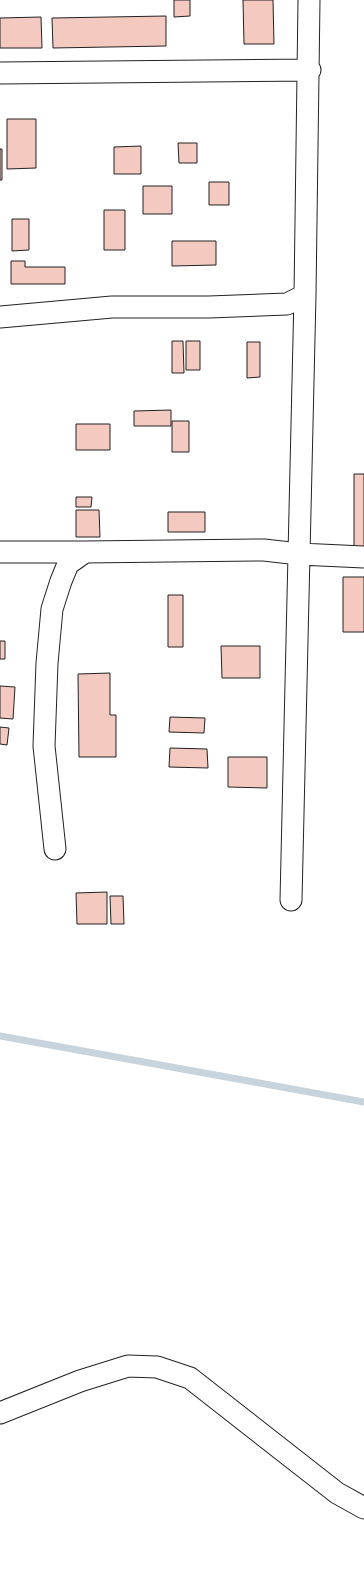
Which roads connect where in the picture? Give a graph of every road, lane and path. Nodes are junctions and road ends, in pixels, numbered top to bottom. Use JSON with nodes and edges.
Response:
{"nodes":[{"id":1,"x":309,"y":0,"type":"edge"},
{"id":2,"x":310,"y":70,"type":"junction"},
{"id":3,"x":0,"y":73,"type":"edge"},
{"id":4,"x":305,"y":295,"type":"junction"},
{"id":5,"x":0,"y":317,"type":"edge"},
{"id":6,"x":0,"y":552,"type":"edge"},
{"id":7,"x":85,"y":552,"type":"junction"},
{"id":8,"x":299,"y":554,"type":"junction"},
{"id":9,"x":364,"y":557,"type":"edge"},
{"id":10,"x":55,"y":849,"type":"dead end"},
{"id":11,"x":291,"y":900,"type":"dead end"},
{"id":12,"x":0,"y":1414,"type":"edge"},
{"id":13,"x":364,"y":1508,"type":"edge"}],
"edges":[{"from":1,"to":2,"type":"street"},
{"from":2,"to":3,"type":"street"},
{"from":2,"to":4,"type":"street"},
{"from":4,"to":5,"type":"street"},
{"from":4,"to":8,"type":"street"},
{"from":6,"to":7,"type":"street"},
{"from":7,"to":8,"type":"street"},
{"from":7,"to":10,"type":"street"},
{"from":8,"to":9,"type":"street"},
{"from":8,"to":11,"type":"street"},
{"from":12,"to":13,"type":"street"}]}
